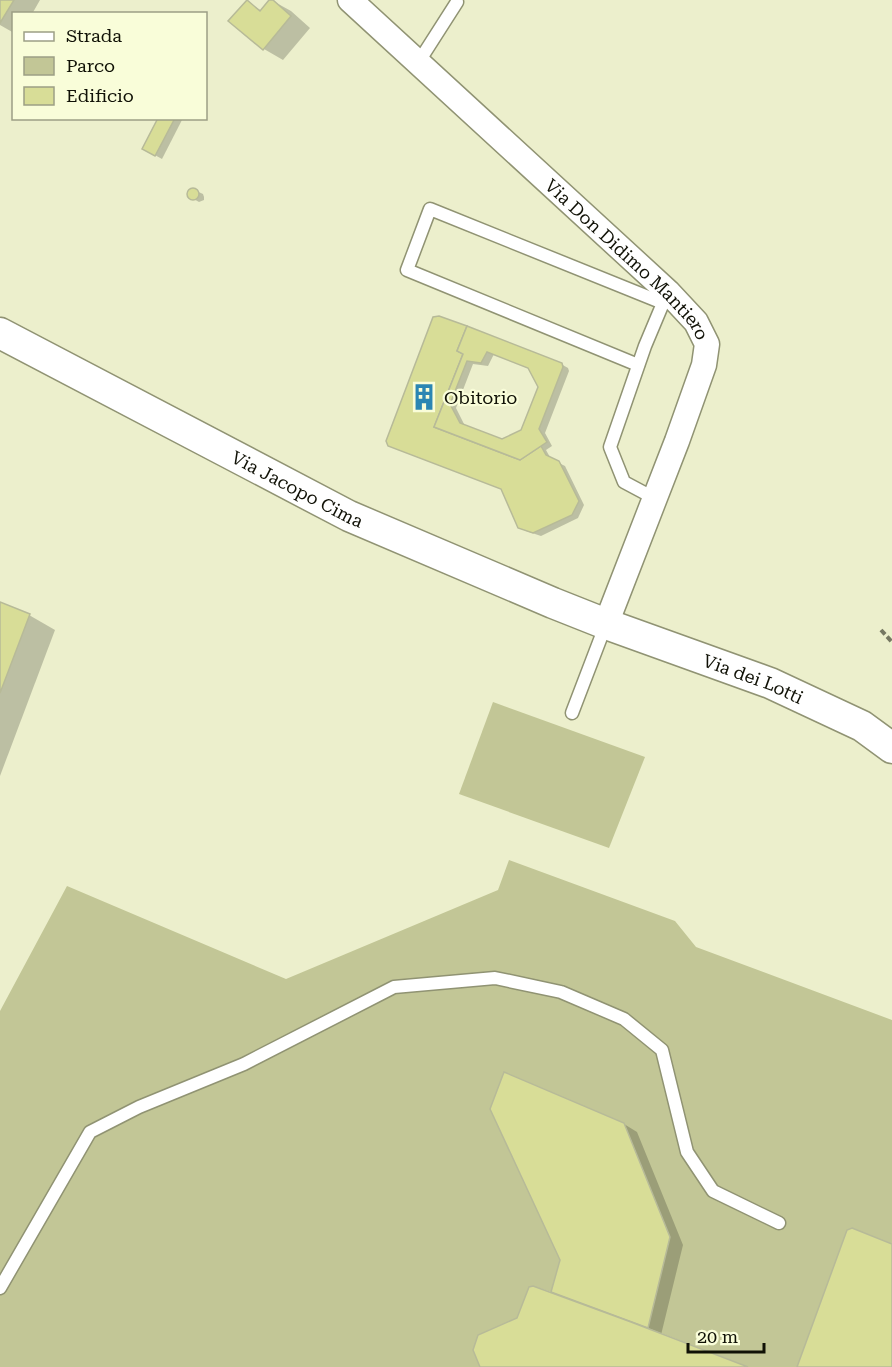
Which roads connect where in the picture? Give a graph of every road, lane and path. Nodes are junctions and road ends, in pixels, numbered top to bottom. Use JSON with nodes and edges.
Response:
{"nodes":[{"id":1,"x":350,"y":0,"type":"edge"},
{"id":2,"x":457,"y":2,"type":"dead end"},
{"id":3,"x":418,"y":63,"type":"junction"},
{"id":4,"x":665,"y":298,"type":"junction"},
{"id":5,"x":0,"y":333,"type":"edge"},
{"id":6,"x":638,"y":365,"type":"junction"},
{"id":7,"x":654,"y":498,"type":"junction"},
{"id":8,"x":606,"y":624,"type":"junction"},
{"id":9,"x":881,"y":630,"type":"dead end"},
{"id":10,"x":892,"y":642,"type":"edge"},
{"id":11,"x":572,"y":713,"type":"dead end"},
{"id":12,"x":892,"y":748,"type":"edge"},
{"id":13,"x":779,"y":1223,"type":"dead end"},
{"id":14,"x":0,"y":1288,"type":"edge"}],
"edges":[{"from":1,"to":3,"type":"street","name":"Via Don Didimo Mantiero"},
{"from":2,"to":3,"type":"lane"},
{"from":3,"to":4,"type":"street","name":"Via Don Didimo Mantiero"},
{"from":4,"to":6,"type":"lane"},
{"from":4,"to":6,"type":"lane"},
{"from":4,"to":7,"type":"street","name":"Via Don Didimo Mantiero"},
{"from":5,"to":8,"type":"street","name":"Via Jacopo Cima"},
{"from":6,"to":7,"type":"lane"},
{"from":7,"to":8,"type":"street","name":"Via Don Didimo Mantiero"},
{"from":8,"to":11,"type":"lane"},
{"from":8,"to":12,"type":"street","name":"Via dei Lotti"},
{"from":9,"to":10,"type":"path"},
{"from":13,"to":14,"type":"lane"}]}
